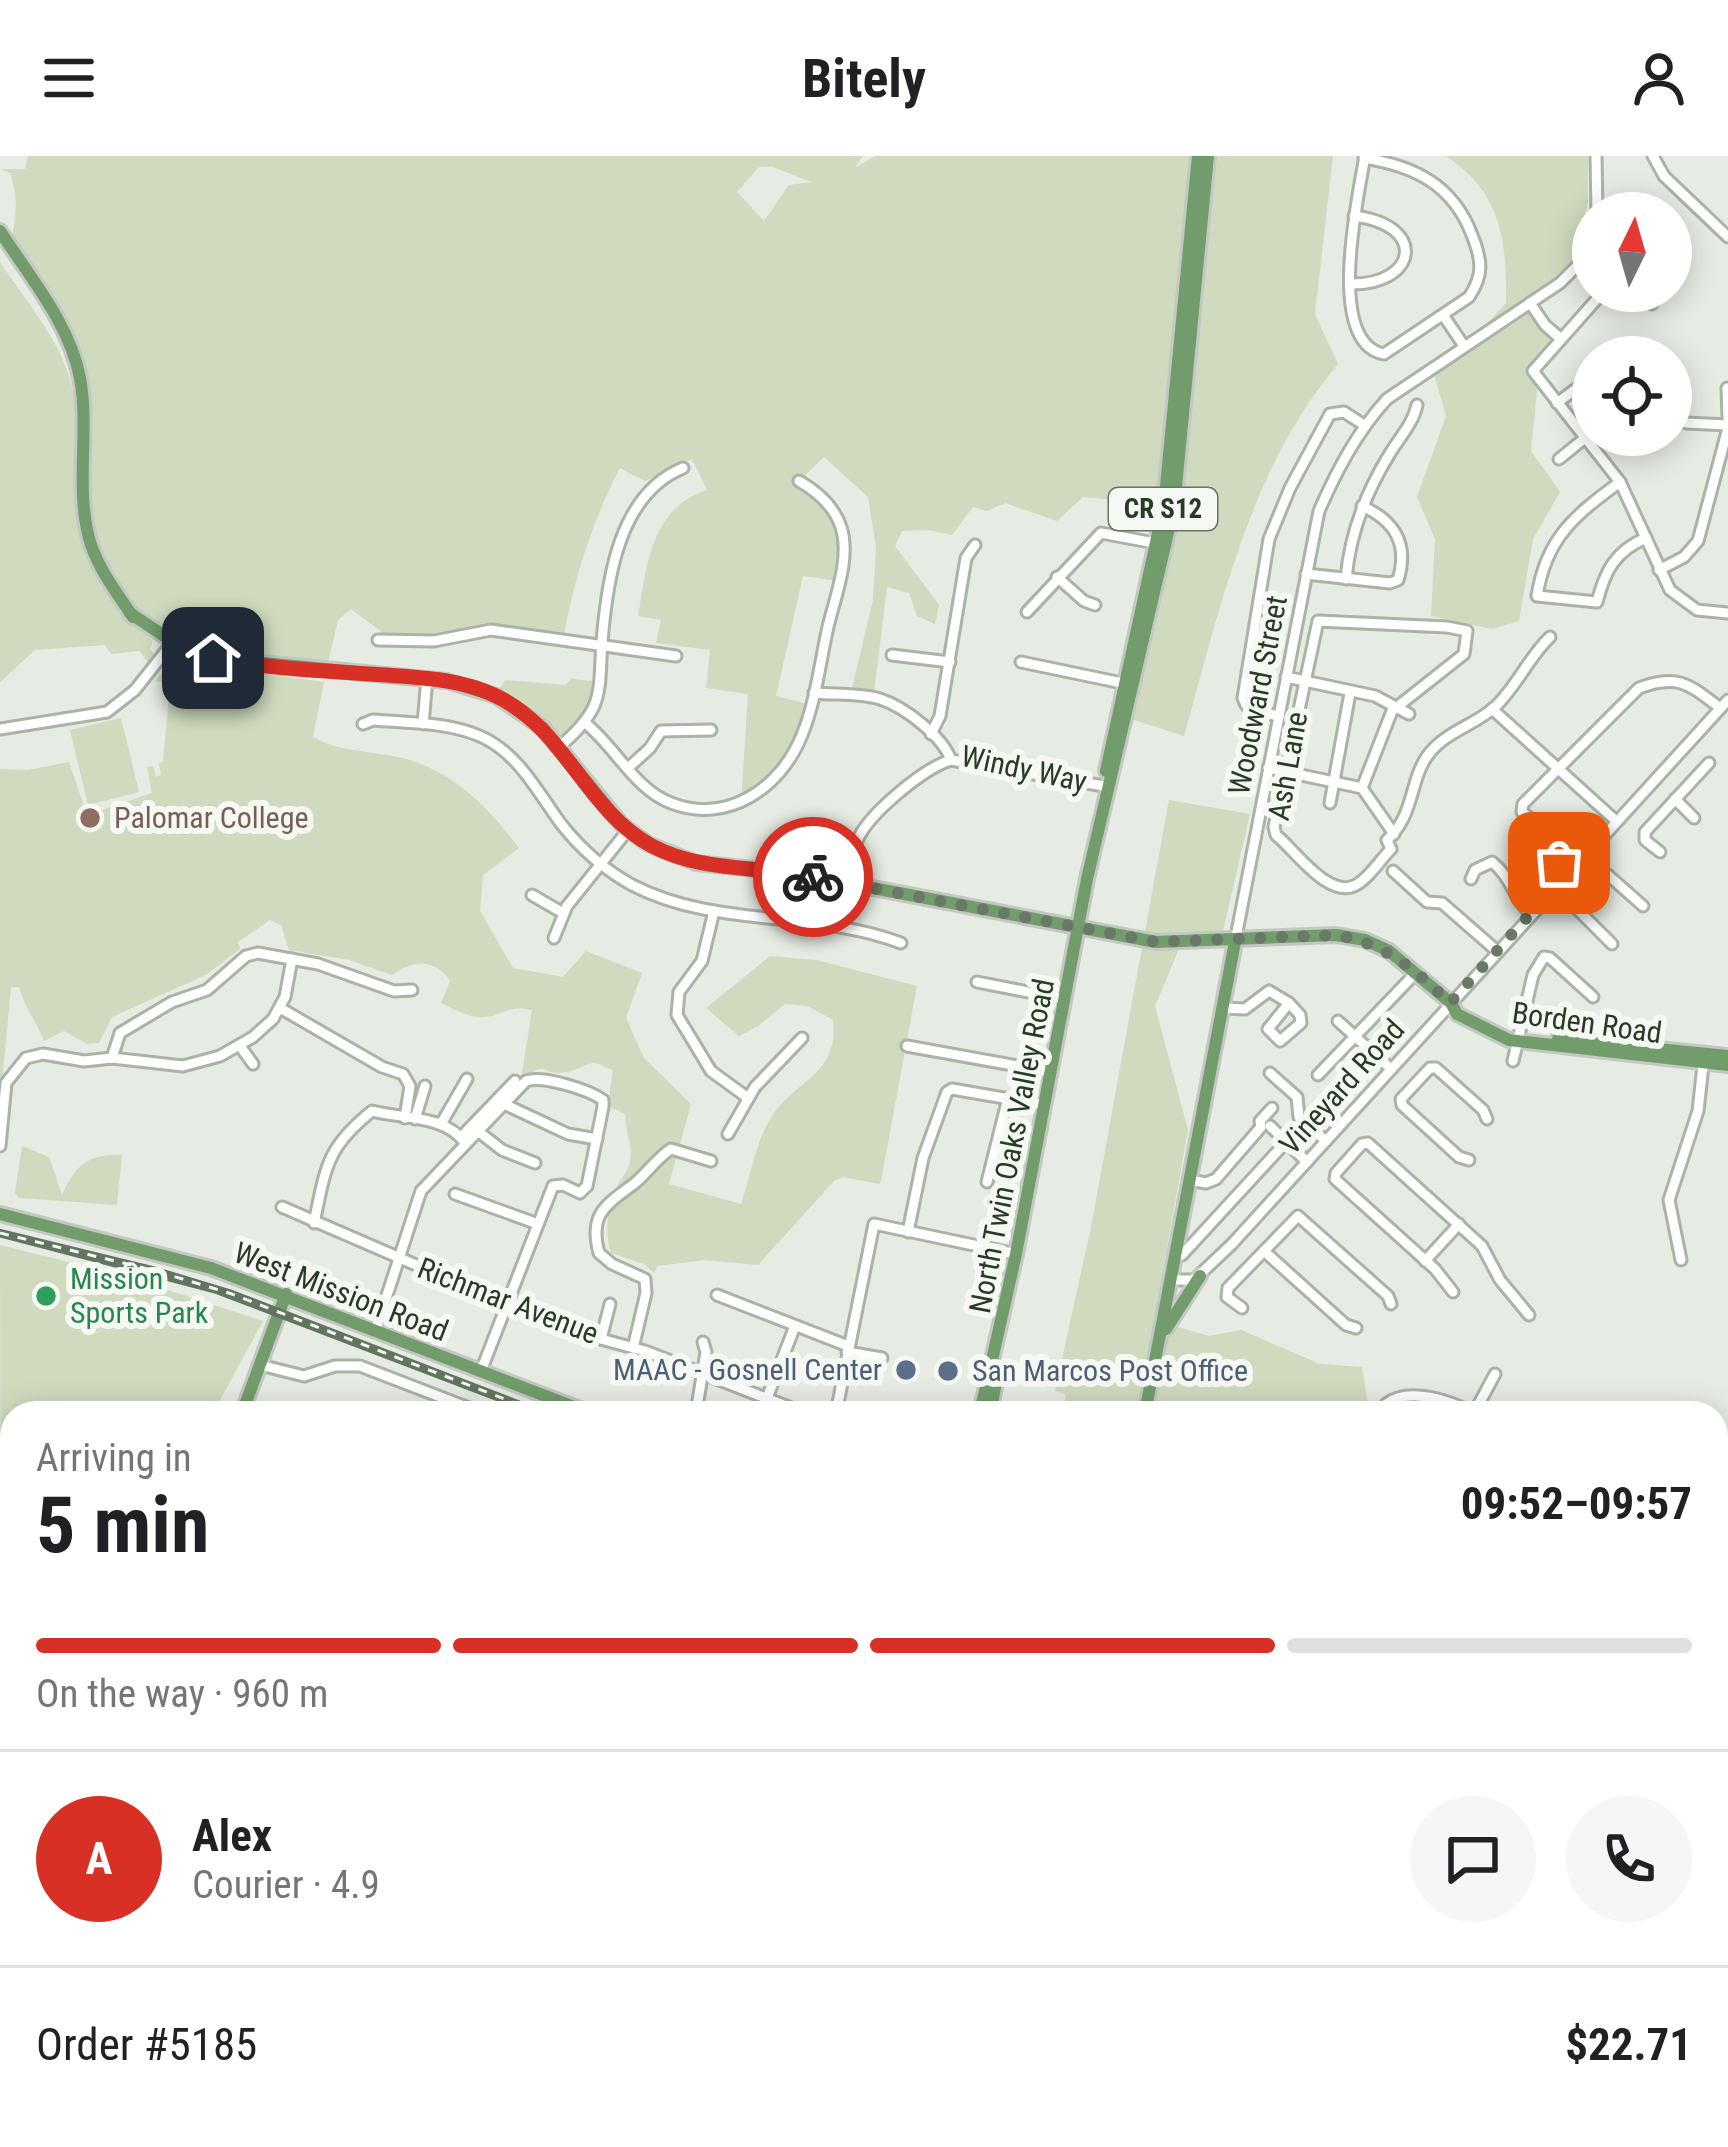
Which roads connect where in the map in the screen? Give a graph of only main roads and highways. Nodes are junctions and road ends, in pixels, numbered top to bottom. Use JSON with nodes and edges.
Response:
{"nodes":[{"id":1,"x":1198,"y":156,"type":"edge"},
{"id":2,"x":1208,"y":156,"type":"edge"},
{"id":3,"x":1202,"y":222,"type":"junction"},
{"id":4,"x":0,"y":231,"type":"edge"},
{"id":5,"x":0,"y":245,"type":"edge"},
{"id":6,"x":1189,"y":256,"type":"junction"},
{"id":7,"x":1194,"y":302,"type":"junction"},
{"id":8,"x":81,"y":406,"type":"junction"},
{"id":9,"x":1161,"y":544,"type":"junction"},
{"id":10,"x":1106,"y":789,"type":"junction"},
{"id":11,"x":1077,"y":931,"type":"junction"},
{"id":12,"x":1235,"y":942,"type":"junction"},
{"id":13,"x":1728,"y":1060,"type":"edge"},
{"id":14,"x":0,"y":1214,"type":"edge"},
{"id":15,"x":1200,"y":1276,"type":"road end"},
{"id":16,"x":286,"y":1294,"type":"junction"},
{"id":17,"x":1159,"y":1341,"type":"junction"},
{"id":18,"x":993,"y":1366,"type":"junction"},
{"id":19,"x":246,"y":1401,"type":"edge"},
{"id":20,"x":559,"y":1401,"type":"edge"},
{"id":21,"x":983,"y":1401,"type":"edge"},
{"id":22,"x":992,"y":1401,"type":"edge"},
{"id":23,"x":1147,"y":1401,"type":"edge"}],
"edges":[{"from":1,"to":6,"type":"main road","name":"North Twin Oaks Valley Road","number":"CR S12"},
{"from":2,"to":3,"type":"main road","name":"North Twin Oaks Valley Road","number":"CR S12"},
{"from":3,"to":6,"type":"main road"},
{"from":3,"to":7,"type":"main road","name":"North Twin Oaks Valley Road","number":"CR S12"},
{"from":4,"to":8,"type":"main road"},
{"from":5,"to":8,"type":"main road"},
{"from":6,"to":7,"type":"main road"},
{"from":6,"to":9,"type":"main road","name":"North Twin Oaks Valley Road","number":"CR S12"},
{"from":7,"to":9,"type":"main road","name":"North Twin Oaks Valley Road","number":"CR S12"},
{"from":8,"to":11,"type":"main road","name":"Borden Road"},
{"from":9,"to":10,"type":"main road","name":"North Twin Oaks Valley Road","number":"CR S12"},
{"from":9,"to":10,"type":"main road","name":"North Twin Oaks Valley Road","number":"CR S12"},
{"from":10,"to":11,"type":"main road","name":"North Twin Oaks Valley Road","number":"CR S12"},
{"from":11,"to":12,"type":"main road","name":"Borden Road"},
{"from":11,"to":18,"type":"main road","name":"North Twin Oaks Valley Road","number":"CR S12"},
{"from":12,"to":13,"type":"main road","name":"Borden Road"},
{"from":12,"to":17,"type":"main road","name":"Woodward Street"},
{"from":14,"to":16,"type":"main road","name":"West Mission Road"},
{"from":15,"to":17,"type":"main road"},
{"from":16,"to":19,"type":"main road"},
{"from":16,"to":20,"type":"main road","name":"West Mission Road"},
{"from":17,"to":23,"type":"main road"},
{"from":18,"to":21,"type":"main road","name":"North Twin Oaks Valley Road","number":"CR S12"},
{"from":18,"to":22,"type":"main road","name":"North Twin Oaks Valley Road","number":"CR S12"}]}
